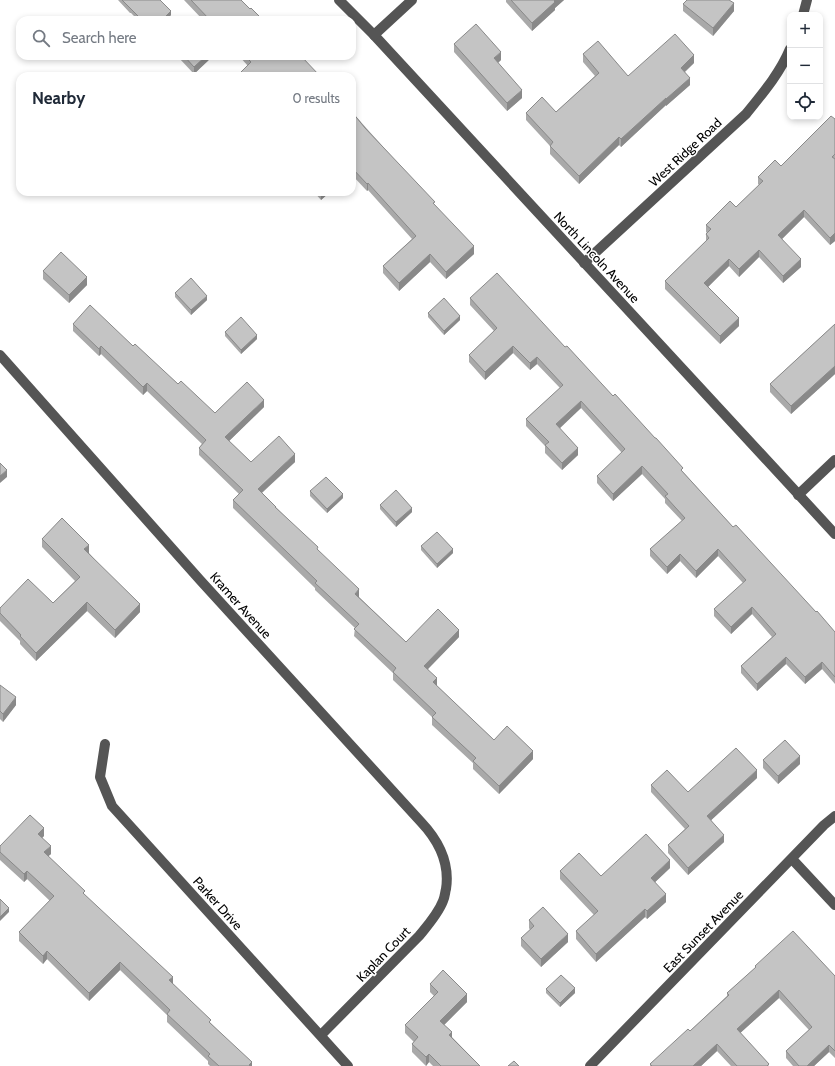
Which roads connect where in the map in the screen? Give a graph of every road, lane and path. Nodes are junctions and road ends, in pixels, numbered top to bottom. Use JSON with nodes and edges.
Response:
{"nodes":[{"id":1,"x":339,"y":0,"type":"edge"},
{"id":2,"x":412,"y":0,"type":"edge"},
{"id":3,"x":807,"y":0,"type":"edge"},
{"id":4,"x":804,"y":12,"type":"edge"},
{"id":5,"x":355,"y":16,"type":"edge"},
{"id":6,"x":356,"y":17,"type":"edge"},
{"id":7,"x":374,"y":35,"type":"junction"},
{"id":8,"x":787,"y":55,"type":"edge"},
{"id":9,"x":584,"y":263,"type":"junction"},
{"id":10,"x":0,"y":355,"type":"edge"},
{"id":11,"x":835,"y":460,"type":"edge"},
{"id":12,"x":798,"y":495,"type":"junction"},
{"id":13,"x":835,"y":534,"type":"edge"},
{"id":14,"x":105,"y":744,"type":"dead end"},
{"id":15,"x":835,"y":816,"type":"edge"},
{"id":16,"x":792,"y":859,"type":"junction"},
{"id":17,"x":447,"y":880,"type":"joint"},
{"id":18,"x":835,"y":906,"type":"edge"},
{"id":19,"x":321,"y":1035,"type":"junction"},
{"id":20,"x":348,"y":1066,"type":"edge"},
{"id":21,"x":590,"y":1066,"type":"edge"}],
"edges":[{"from":1,"to":5,"type":"street","name":"North Lincoln Avenue"},
{"from":2,"to":7,"type":"street"},
{"from":3,"to":4,"type":"street"},
{"from":6,"to":7,"type":"street","name":"North Lincoln Avenue"},
{"from":7,"to":9,"type":"street","name":"North Lincoln Avenue"},
{"from":8,"to":9,"type":"street","name":"West Ridge Road"},
{"from":9,"to":12,"type":"street","name":"North Lincoln Avenue"},
{"from":10,"to":17,"type":"street","name":"Kramer Avenue"},
{"from":11,"to":12,"type":"street"},
{"from":12,"to":13,"type":"street","name":"North Lincoln Avenue"},
{"from":14,"to":19,"type":"street","name":"Parker Drive"},
{"from":15,"to":16,"type":"street","name":"East Sunset Avenue"},
{"from":16,"to":18,"type":"street"},
{"from":16,"to":21,"type":"street","name":"East Sunset Avenue"},
{"from":17,"to":19,"type":"street","name":"Kaplan Court"},
{"from":19,"to":20,"type":"street","name":"Parker Drive"}]}
